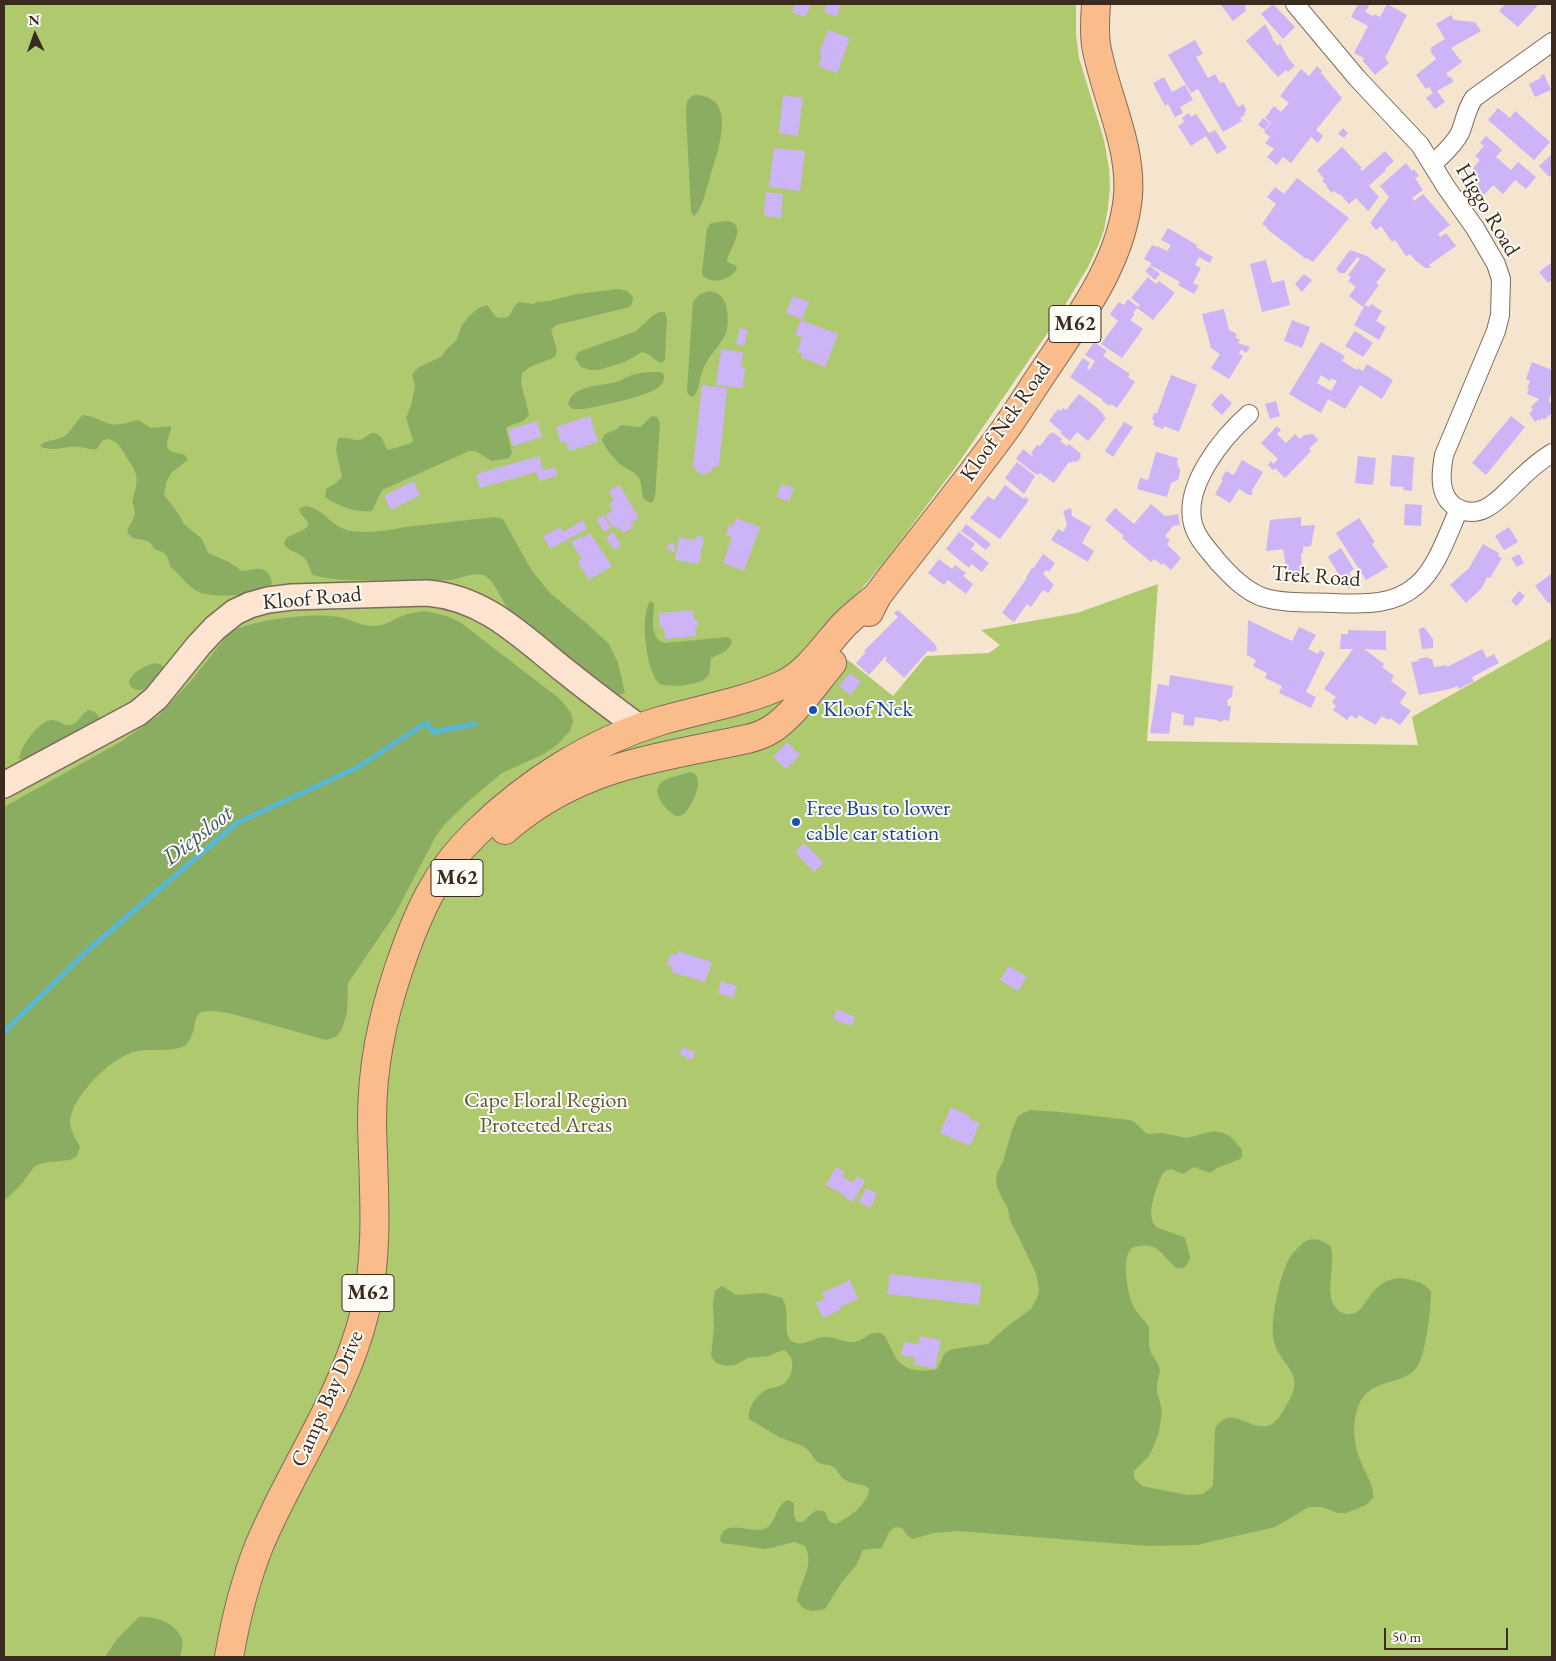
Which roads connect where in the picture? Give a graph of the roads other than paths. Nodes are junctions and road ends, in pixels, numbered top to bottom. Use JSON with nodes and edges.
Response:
{"nodes":[{"id":1,"x":1096,"y":4,"type":"edge"},
{"id":2,"x":1294,"y":4,"type":"edge"},
{"id":3,"x":1552,"y":42,"type":"edge"},
{"id":4,"x":1433,"y":164,"type":"junction"},
{"id":5,"x":1249,"y":414,"type":"dead end"},
{"id":6,"x":1552,"y":453,"type":"edge"},
{"id":7,"x":1459,"y":509,"type":"junction"},
{"id":8,"x":877,"y":596,"type":"junction"},
{"id":9,"x":732,"y":702,"type":"junction"},
{"id":10,"x":696,"y":712,"type":"junction"},
{"id":11,"x":640,"y":728,"type":"junction"},
{"id":12,"x":760,"y":735,"type":"junction"},
{"id":13,"x":698,"y":748,"type":"junction"},
{"id":14,"x":4,"y":785,"type":"edge"},
{"id":15,"x":394,"y":982,"type":"junction"},
{"id":16,"x":229,"y":1657,"type":"edge"}],
"edges":[{"from":1,"to":8,"type":"main road","name":"Kloof Nek Road","number":"M62"},
{"from":2,"to":4,"type":"street","name":"Higgo Road"},
{"from":3,"to":4,"type":"street"},
{"from":4,"to":7,"type":"street","name":"Higgo Road"},
{"from":5,"to":7,"type":"street","name":"Trek Road"},
{"from":6,"to":7,"type":"street"},
{"from":8,"to":9,"type":"main road","name":"Kloof Nek Road","number":"M62"},
{"from":8,"to":12,"type":"main road","name":"Kloof Nek Road","number":"M62"},
{"from":9,"to":10,"type":"main road","number":"M62"},
{"from":9,"to":12,"type":"main road"},
{"from":10,"to":11,"type":"main road","name":"Camps Bay Drive","number":"M62"},
{"from":10,"to":13,"type":"main road"},
{"from":11,"to":13,"type":"main road"},
{"from":11,"to":14,"type":"main road","name":"Kloof Road"},
{"from":11,"to":15,"type":"main road","name":"Camps Bay Drive","number":"M62"},
{"from":12,"to":13,"type":"main road","number":"M62"},
{"from":13,"to":15,"type":"main road","name":"Camps Bay Drive","number":"M62"},
{"from":15,"to":16,"type":"main road","name":"Camps Bay Drive","number":"M62"}]}
